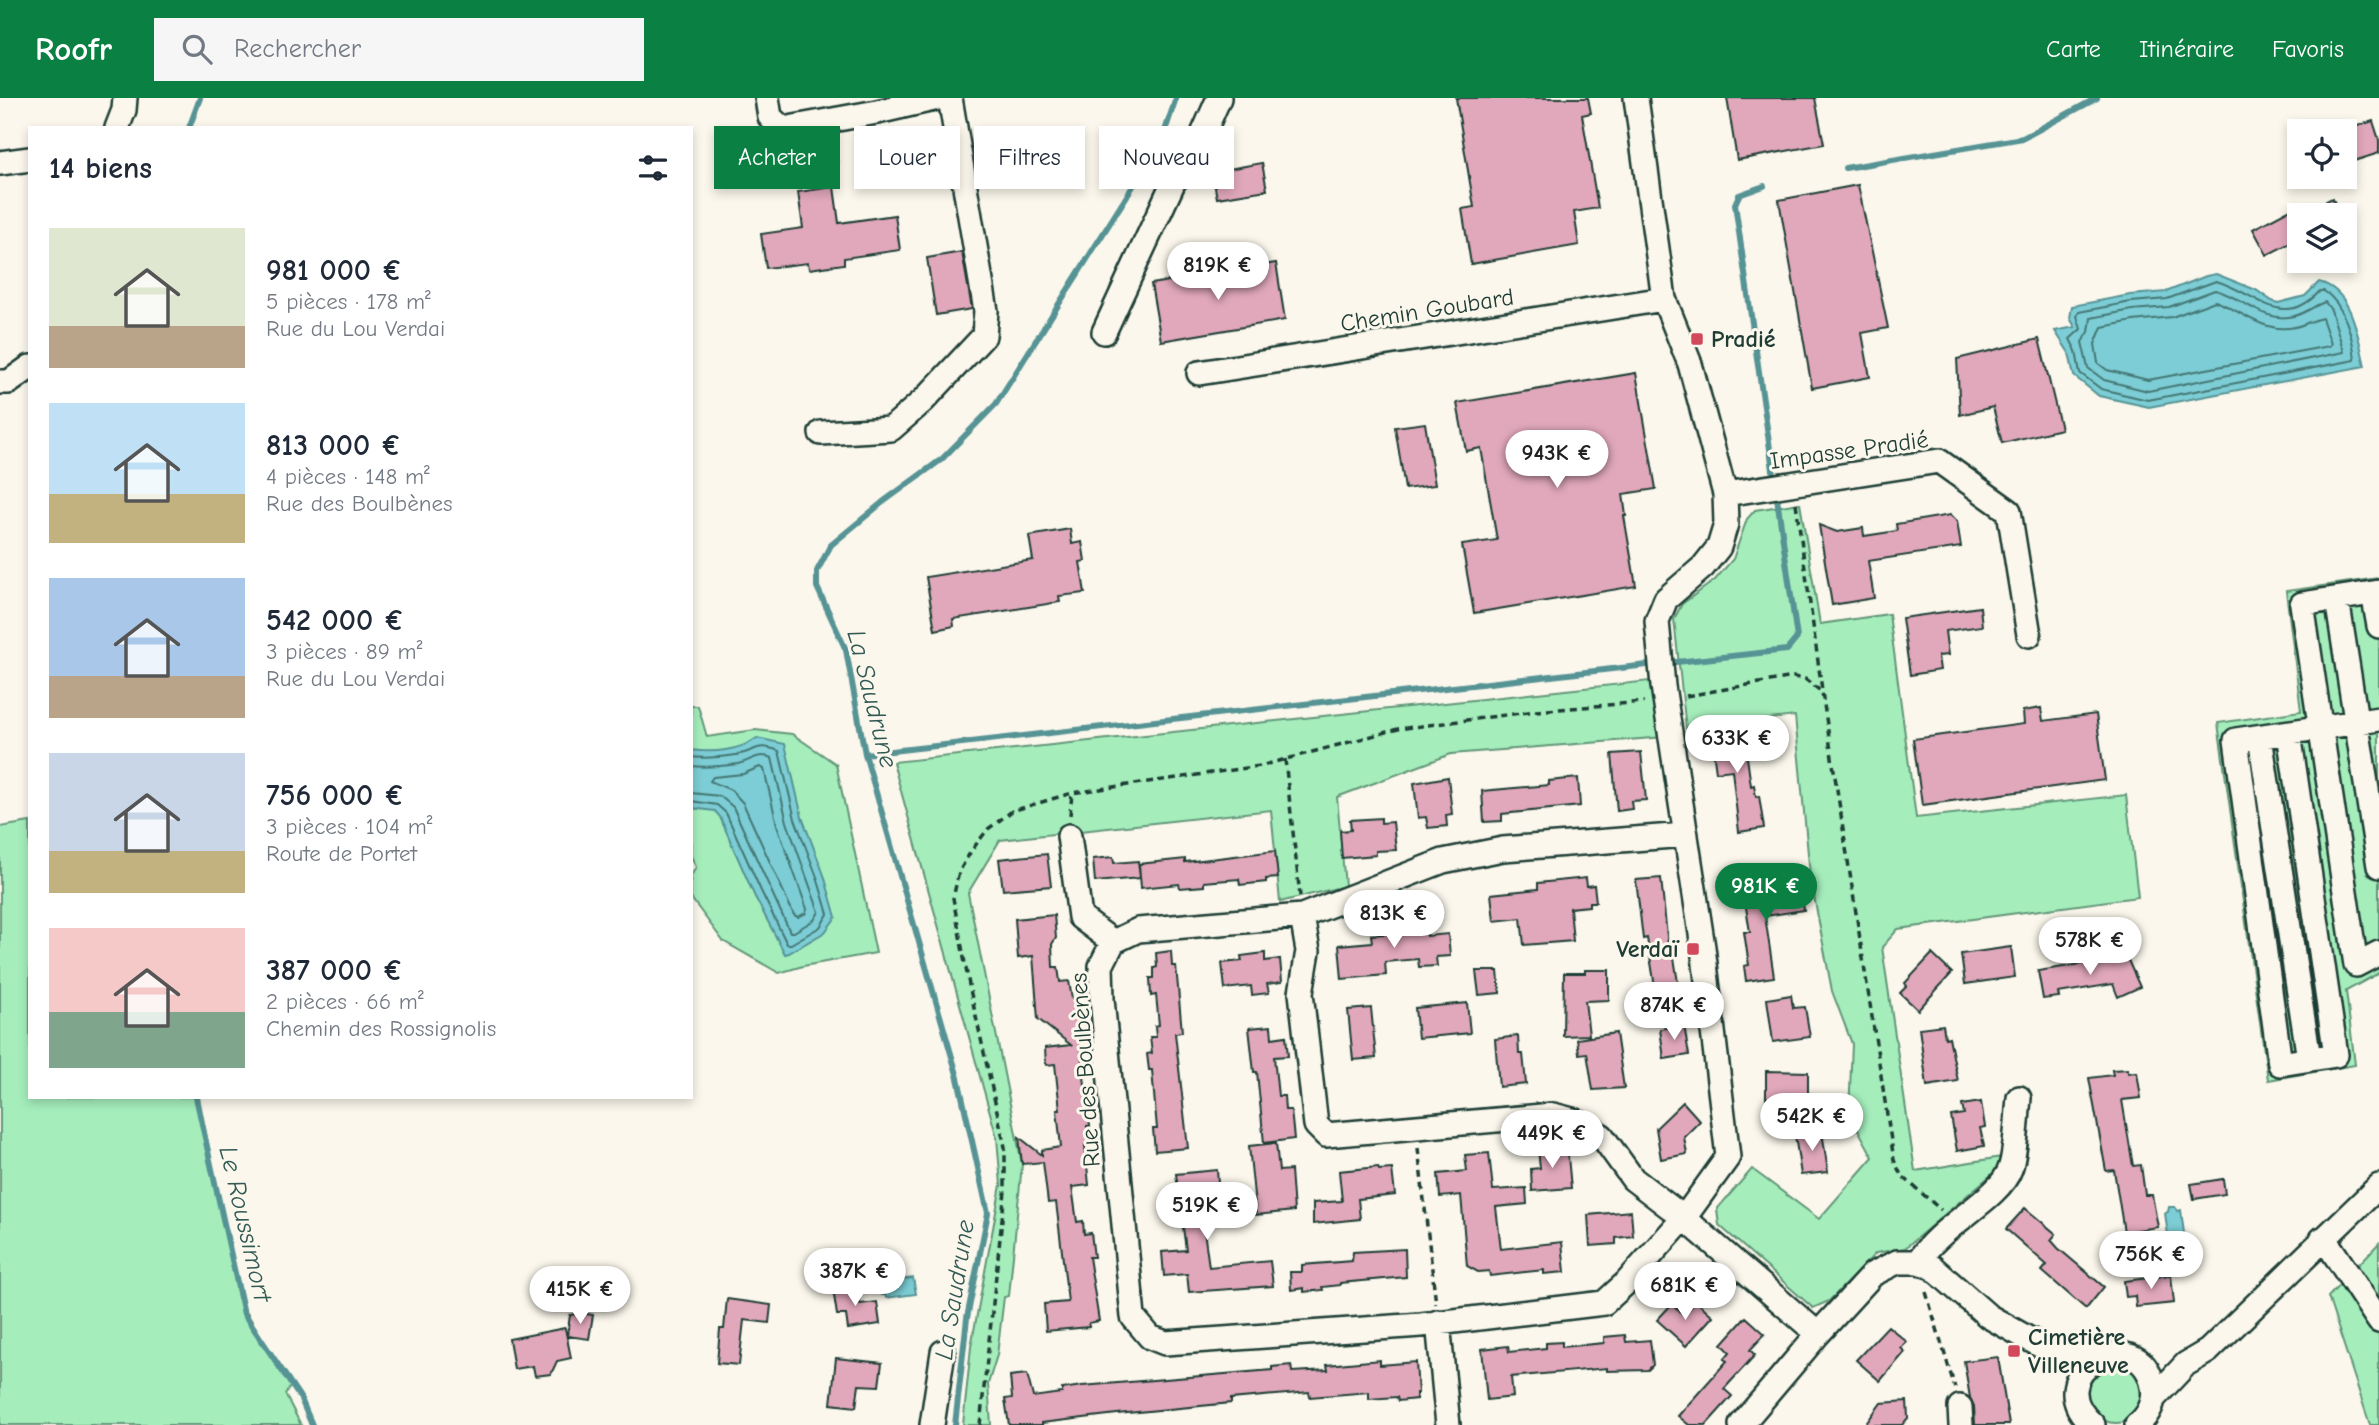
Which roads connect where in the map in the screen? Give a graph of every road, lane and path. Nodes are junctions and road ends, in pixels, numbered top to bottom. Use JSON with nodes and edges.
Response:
{"nodes":[{"id":1,"x":125,"y":98,"type":"edge"},
{"id":2,"x":767,"y":98,"type":"edge"},
{"id":3,"x":938,"y":98,"type":"edge"},
{"id":4,"x":950,"y":98,"type":"edge"},
{"id":5,"x":1202,"y":98,"type":"edge"},
{"id":6,"x":1219,"y":98,"type":"edge"},
{"id":7,"x":1636,"y":98,"type":"edge"},
{"id":8,"x":817,"y":123,"type":"junction"},
{"id":9,"x":118,"y":126,"type":"edge"},
{"id":10,"x":818,"y":126,"type":"edge"},
{"id":11,"x":1189,"y":126,"type":"edge"},
{"id":12,"x":1207,"y":126,"type":"edge"},
{"id":13,"x":28,"y":159,"type":"edge"},
{"id":14,"x":0,"y":163,"type":"edge"},
{"id":15,"x":1170,"y":189,"type":"edge"},
{"id":16,"x":1664,"y":299,"type":"junction"},
{"id":17,"x":1104,"y":332,"type":"dead end"},
{"id":18,"x":28,"y":368,"type":"edge"},
{"id":19,"x":1199,"y":373,"type":"dead end"},
{"id":20,"x":0,"y":382,"type":"edge"},
{"id":21,"x":821,"y":433,"type":"dead end"},
{"id":22,"x":1793,"y":484,"type":"junction"},
{"id":23,"x":1725,"y":494,"type":"junction"},
{"id":24,"x":2376,"y":592,"type":"edge"},
{"id":25,"x":2337,"y":598,"type":"junction"},
{"id":26,"x":2379,"y":626,"type":"edge"},
{"id":27,"x":2029,"y":635,"type":"dead end"},
{"id":28,"x":1822,"y":692,"type":"junction"},
{"id":29,"x":1664,"y":693,"type":"junction"},
{"id":30,"x":2368,"y":721,"type":"edge"},
{"id":31,"x":2321,"y":728,"type":"junction"},
{"id":32,"x":2289,"y":733,"type":"junction"},
{"id":33,"x":1285,"y":759,"type":"junction"},
{"id":34,"x":1686,"y":835,"type":"junction"},
{"id":35,"x":1069,"y":836,"type":"dead end"},
{"id":36,"x":2379,"y":866,"type":"edge"},
{"id":37,"x":1302,"y":916,"type":"junction"},
{"id":38,"x":1113,"y":942,"type":"junction"},
{"id":39,"x":2379,"y":953,"type":"edge"},
{"id":40,"x":2019,"y":1098,"type":"dead end"},
{"id":41,"x":1416,"y":1129,"type":"junction"},
{"id":42,"x":2379,"y":1186,"type":"edge"},
{"id":43,"x":1684,"y":1218,"type":"junction"},
{"id":44,"x":2322,"y":1239,"type":"junction"},
{"id":45,"x":1933,"y":1241,"type":"junction"},
{"id":46,"x":1918,"y":1262,"type":"junction"},
{"id":47,"x":2379,"y":1321,"type":"edge"},
{"id":48,"x":1429,"y":1324,"type":"junction"},
{"id":49,"x":1818,"y":1334,"type":"junction"},
{"id":50,"x":2043,"y":1347,"type":"junction"},
{"id":51,"x":943,"y":1352,"type":"dead end"},
{"id":52,"x":2097,"y":1358,"type":"junction"},
{"id":53,"x":2137,"y":1361,"type":"junction"},
{"id":54,"x":2186,"y":1364,"type":"junction"},
{"id":55,"x":2076,"y":1389,"type":"junction"},
{"id":56,"x":2153,"y":1399,"type":"junction"},
{"id":57,"x":1960,"y":1416,"type":"edge"},
{"id":58,"x":2086,"y":1422,"type":"edge"},
{"id":59,"x":932,"y":1425,"type":"edge"},
{"id":60,"x":980,"y":1425,"type":"edge"},
{"id":61,"x":1448,"y":1425,"type":"edge"},
{"id":62,"x":1741,"y":1425,"type":"edge"},
{"id":63,"x":2137,"y":1425,"type":"edge"}],
"edges":[{"from":1,"to":9,"type":"street"},
{"from":2,"to":8,"type":"street"},
{"from":3,"to":8,"type":"street"},
{"from":4,"to":21,"type":"street"},
{"from":5,"to":11,"type":"street"},
{"from":6,"to":12,"type":"street"},
{"from":7,"to":16,"type":"street","name":"Rue des Boulbènes"},
{"from":8,"to":10,"type":"street"},
{"from":13,"to":14,"type":"street"},
{"from":15,"to":17,"type":"street"},
{"from":16,"to":19,"type":"street","name":"Chemin Goubard"},
{"from":16,"to":23,"type":"street","name":"Rue des Boulbènes"},
{"from":18,"to":20,"type":"street"},
{"from":22,"to":23,"type":"street","name":"Impasse Pradié"},
{"from":22,"to":27,"type":"street","name":"Impasse Pradié"},
{"from":22,"to":28,"type":"path"},
{"from":23,"to":29,"type":"street","name":"Rue des Boulbènes"},
{"from":24,"to":25,"type":"street"},
{"from":24,"to":26,"type":"street"},
{"from":25,"to":30,"type":"street"},
{"from":25,"to":31,"type":"street"},
{"from":28,"to":29,"type":"path"},
{"from":28,"to":45,"type":"path"},
{"from":29,"to":33,"type":"path"},
{"from":29,"to":34,"type":"street","name":"Rue des Boulbènes"},
{"from":30,"to":31,"type":"street"},
{"from":30,"to":36,"type":"street"},
{"from":31,"to":32,"type":"street"},
{"from":31,"to":39,"type":"street"},
{"from":32,"to":32,"type":"street"},
{"from":33,"to":37,"type":"path"},
{"from":33,"to":60,"type":"path"},
{"from":34,"to":37,"type":"street","name":"Rue des Boulbènes"},
{"from":34,"to":43,"type":"street","name":"Rue des Boulbènes"},
{"from":35,"to":38,"type":"street"},
{"from":37,"to":38,"type":"street","name":"Rue des Boulbènes"},
{"from":37,"to":41,"type":"street"},
{"from":38,"to":48,"type":"street","name":"Rue des Boulbènes"},
{"from":40,"to":45,"type":"street"},
{"from":41,"to":43,"type":"street"},
{"from":41,"to":48,"type":"path"},
{"from":42,"to":44,"type":"street"},
{"from":43,"to":48,"type":"street","name":"Rue des Boulbènes"},
{"from":43,"to":49,"type":"street"},
{"from":44,"to":47,"type":"street"},
{"from":44,"to":54,"type":"street"},
{"from":45,"to":46,"type":"street"},
{"from":46,"to":49,"type":"street"},
{"from":46,"to":50,"type":"street"},
{"from":46,"to":57,"type":"path"},
{"from":48,"to":61,"type":"street"},
{"from":49,"to":62,"type":"street"},
{"from":50,"to":52,"type":"street"},
{"from":50,"to":55,"type":"street"},
{"from":51,"to":59,"type":"street"},
{"from":52,"to":53,"type":"street"},
{"from":52,"to":55,"type":"street"},
{"from":53,"to":54,"type":"street"},
{"from":53,"to":56,"type":"street"},
{"from":54,"to":56,"type":"street"},
{"from":55,"to":58,"type":"street"},
{"from":56,"to":63,"type":"street"}]}
